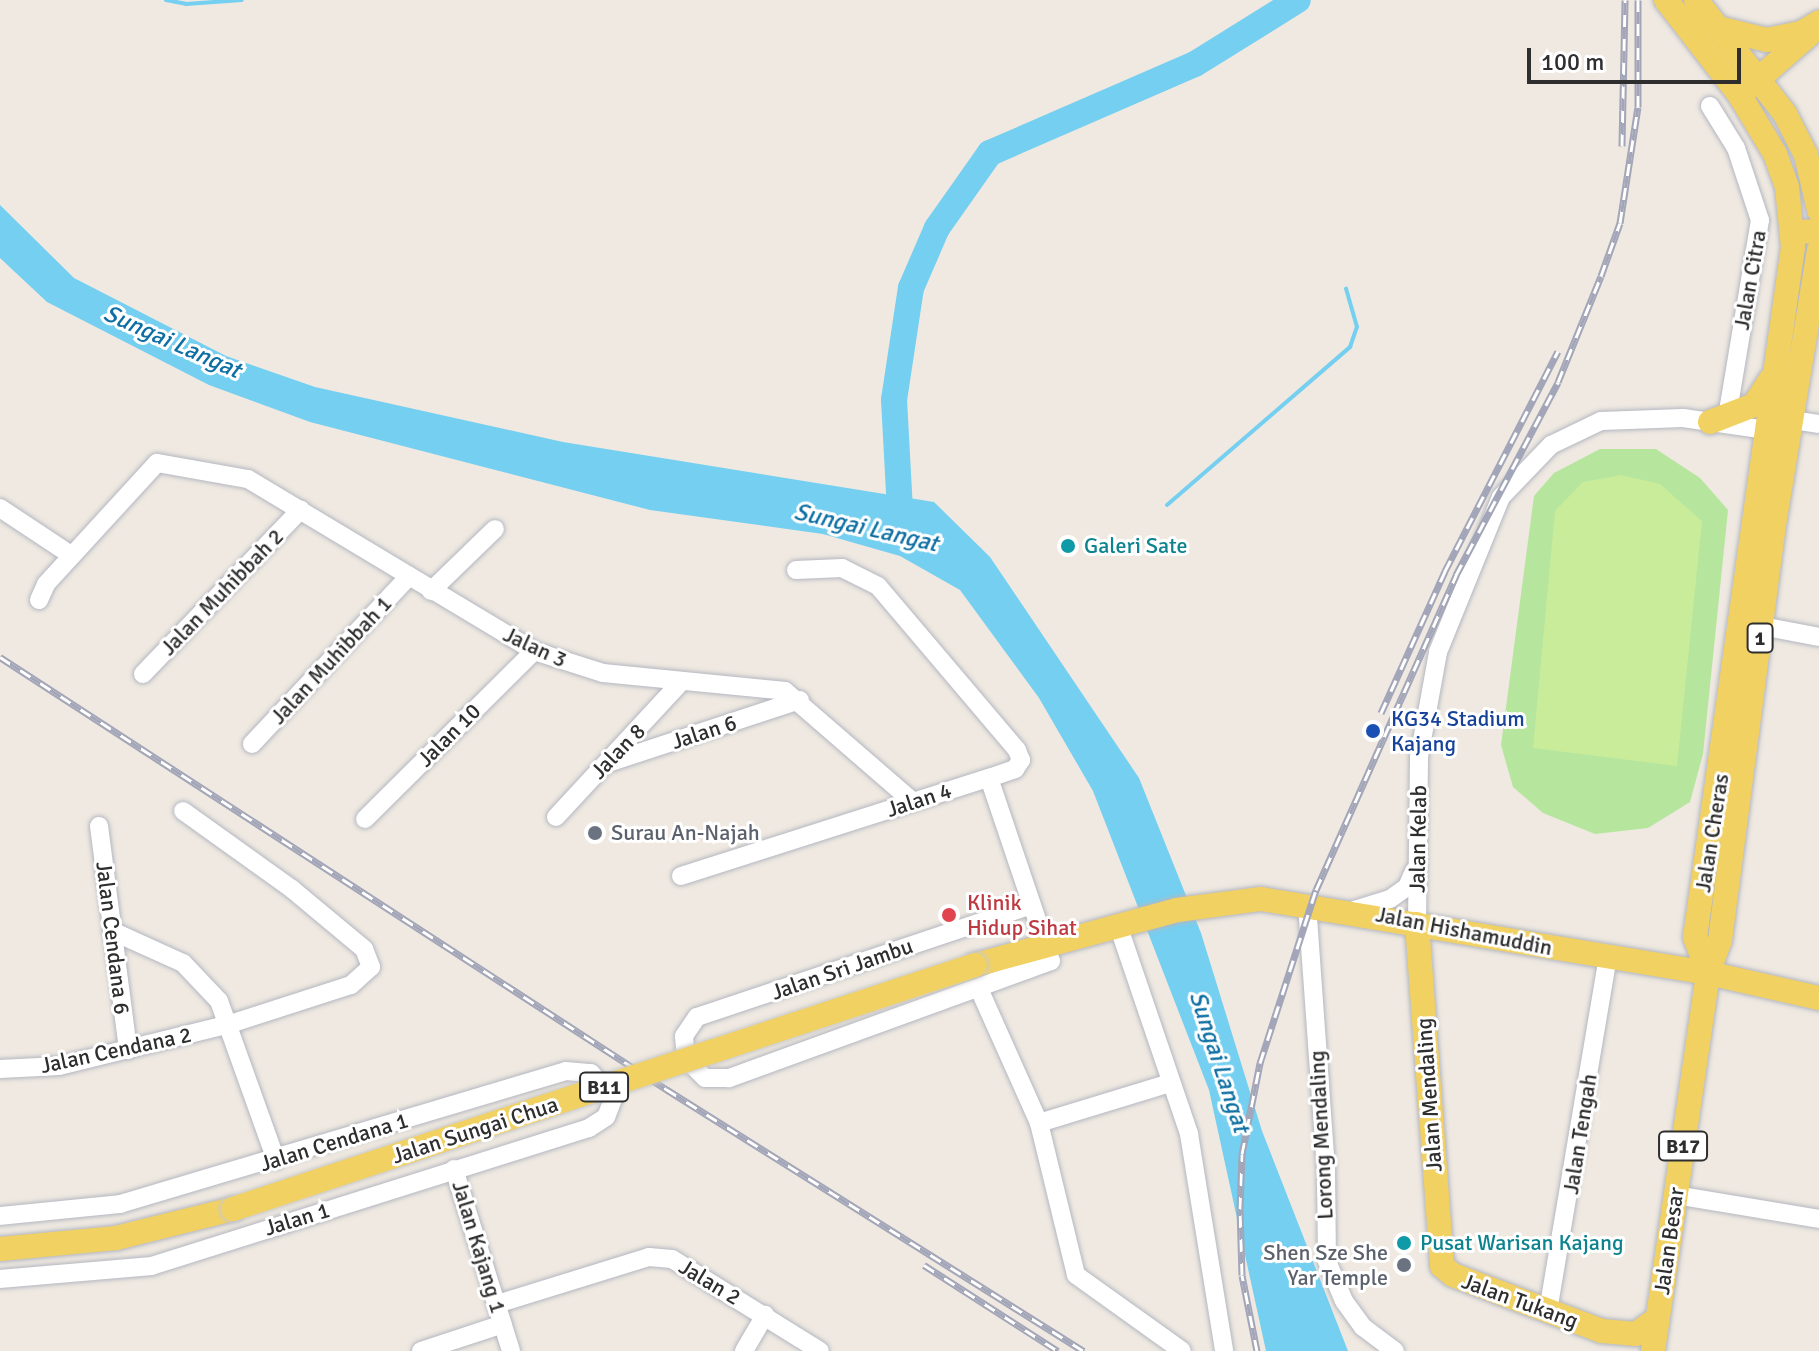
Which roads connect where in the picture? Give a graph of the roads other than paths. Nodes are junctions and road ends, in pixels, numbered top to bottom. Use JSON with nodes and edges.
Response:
{"nodes":[{"id":1,"x":1666,"y":0,"type":"edge"},
{"id":2,"x":1696,"y":0,"type":"edge"},
{"id":3,"x":1819,"y":23,"type":"edge"},
{"id":4,"x":1718,"y":28,"type":"junction"},
{"id":5,"x":1749,"y":87,"type":"junction"},
{"id":6,"x":1710,"y":106,"type":"dead end"},
{"id":7,"x":1812,"y":161,"type":"edge"},
{"id":8,"x":1819,"y":213,"type":"edge"},
{"id":9,"x":1792,"y":225,"type":"junction"},
{"id":10,"x":1819,"y":231,"type":"edge"},
{"id":11,"x":1819,"y":250,"type":"edge"},
{"id":12,"x":1776,"y":368,"type":"junction"},
{"id":13,"x":1718,"y":419,"type":"junction"},
{"id":14,"x":1793,"y":420,"type":"junction"},
{"id":15,"x":1819,"y":424,"type":"edge"},
{"id":16,"x":1767,"y":430,"type":"junction"},
{"id":17,"x":0,"y":508,"type":"edge"},
{"id":18,"x":301,"y":509,"type":"junction"},
{"id":19,"x":495,"y":529,"type":"dead end"},
{"id":20,"x":71,"y":555,"type":"junction"},
{"id":21,"x":796,"y":570,"type":"dead end"},
{"id":22,"x":409,"y":576,"type":"junction"},
{"id":23,"x":431,"y":591,"type":"junction"},
{"id":24,"x":39,"y":600,"type":"dead end"},
{"id":25,"x":1762,"y":626,"type":"junction"},
{"id":26,"x":1819,"y":637,"type":"edge"},
{"id":27,"x":534,"y":651,"type":"junction"},
{"id":28,"x":143,"y":674,"type":"dead end"},
{"id":29,"x":679,"y":684,"type":"junction"},
{"id":30,"x":800,"y":700,"type":"junction"},
{"id":31,"x":252,"y":744,"type":"dead end"},
{"id":32,"x":608,"y":763,"type":"junction"},
{"id":33,"x":989,"y":778,"type":"junction"},
{"id":34,"x":913,"y":802,"type":"junction"},
{"id":35,"x":183,"y":811,"type":"dead end"},
{"id":36,"x":556,"y":817,"type":"dead end"},
{"id":37,"x":365,"y":819,"type":"dead end"},
{"id":38,"x":99,"y":826,"type":"dead end"},
{"id":39,"x":1415,"y":868,"type":"junction"},
{"id":40,"x":681,"y":876,"type":"dead end"},
{"id":41,"x":1220,"y":901,"type":"joint"},
{"id":42,"x":1307,"y":904,"type":"junction"},
{"id":43,"x":1032,"y":905,"type":"junction"},
{"id":44,"x":1354,"y":910,"type":"junction"},
{"id":45,"x":1125,"y":923,"type":"junction"},
{"id":46,"x":1417,"y":924,"type":"junction"},
{"id":47,"x":112,"y":931,"type":"junction"},
{"id":48,"x":1720,"y":940,"type":"junction"},
{"id":49,"x":1046,"y":945,"type":"junction"},
{"id":50,"x":1608,"y":957,"type":"junction"},
{"id":51,"x":1708,"y":973,"type":"junction"},
{"id":52,"x":1749,"y":981,"type":"junction"},
{"id":53,"x":980,"y":991,"type":"junction"},
{"id":54,"x":1819,"y":998,"type":"edge"},
{"id":55,"x":230,"y":1024,"type":"junction"},
{"id":56,"x":128,"y":1050,"type":"junction"},
{"id":57,"x":0,"y":1069,"type":"edge"},
{"id":58,"x":1170,"y":1083,"type":"junction"},
{"id":59,"x":1039,"y":1123,"type":"junction"},
{"id":60,"x":589,"y":1128,"type":"joint"},
{"id":61,"x":276,"y":1160,"type":"junction"},
{"id":62,"x":454,"y":1169,"type":"junction"},
{"id":63,"x":1676,"y":1195,"type":"junction"},
{"id":64,"x":0,"y":1216,"type":"edge"},
{"id":65,"x":1819,"y":1219,"type":"edge"},
{"id":66,"x":8,"y":1249,"type":"edge"},
{"id":67,"x":1442,"y":1266,"type":"joint"},
{"id":68,"x":20,"y":1278,"type":"junction"},
{"id":69,"x":0,"y":1279,"type":"edge"},
{"id":70,"x":497,"y":1304,"type":"junction"},
{"id":71,"x":1548,"y":1311,"type":"junction"},
{"id":72,"x":765,"y":1315,"type":"junction"},
{"id":73,"x":1658,"y":1318,"type":"junction"},
{"id":74,"x":503,"y":1324,"type":"junction"},
{"id":75,"x":1602,"y":1331,"type":"junction"},
{"id":76,"x":1390,"y":1348,"type":"edge"},
{"id":77,"x":421,"y":1351,"type":"edge"},
{"id":78,"x":511,"y":1351,"type":"edge"},
{"id":79,"x":744,"y":1351,"type":"edge"},
{"id":80,"x":820,"y":1351,"type":"edge"},
{"id":81,"x":1182,"y":1351,"type":"edge"},
{"id":82,"x":1224,"y":1351,"type":"edge"},
{"id":83,"x":1617,"y":1351,"type":"edge"},
{"id":84,"x":1653,"y":1351,"type":"edge"}],
"edges":[{"from":1,"to":5,"type":"main road","name":"Jalan Cheras","number":"1"},
{"from":2,"to":4,"type":"main road","name":"Jalan Cheras","number":"1"},
{"from":3,"to":4,"type":"main road"},
{"from":3,"to":5,"type":"main road"},
{"from":4,"to":5,"type":"main road","name":"Jalan Cheras","number":"1"},
{"from":5,"to":7,"type":"main road","name":"Jalan Cheras","number":"1"},
{"from":5,"to":9,"type":"main road","name":"Jalan Cheras","number":"1"},
{"from":6,"to":13,"type":"street","name":"Jalan Citra"},
{"from":7,"to":8,"type":"main road","name":"Jalan Cheras","number":"1"},
{"from":8,"to":9,"type":"main road"},
{"from":9,"to":10,"type":"main road"},
{"from":9,"to":12,"type":"main road","name":"Jalan Cheras","number":"1"},
{"from":11,"to":14,"type":"main road","name":"Jalan Cheras","number":"1"},
{"from":12,"to":13,"type":"main road"},
{"from":12,"to":16,"type":"main road","name":"Jalan Cheras","number":"1"},
{"from":13,"to":16,"type":"street","name":"Jalan Kelab"},
{"from":13,"to":39,"type":"street","name":"Jalan Kelab"},
{"from":14,"to":15,"type":"street"},
{"from":14,"to":25,"type":"main road","name":"Jalan Cheras","number":"1"},
{"from":16,"to":51,"type":"main road","name":"Jalan Cheras","number":"1"},
{"from":17,"to":20,"type":"street"},
{"from":18,"to":20,"type":"street","name":"Jalan 3"},
{"from":18,"to":22,"type":"street","name":"Jalan 3"},
{"from":18,"to":28,"type":"street","name":"Jalan Muhibbah 2"},
{"from":19,"to":23,"type":"street"},
{"from":20,"to":24,"type":"street"},
{"from":21,"to":33,"type":"street","name":"Jalan 4"},
{"from":22,"to":23,"type":"street","name":"Jalan 3"},
{"from":22,"to":31,"type":"street","name":"Jalan Muhibbah 1"},
{"from":23,"to":27,"type":"street","name":"Jalan 3"},
{"from":25,"to":26,"type":"street"},
{"from":25,"to":48,"type":"main road","name":"Jalan Cheras","number":"1"},
{"from":27,"to":29,"type":"street","name":"Jalan 3"},
{"from":27,"to":37,"type":"street","name":"Jalan 10"},
{"from":29,"to":30,"type":"street","name":"Jalan 3"},
{"from":29,"to":32,"type":"street","name":"Jalan 8"},
{"from":30,"to":32,"type":"street","name":"Jalan 6"},
{"from":30,"to":34,"type":"street","name":"Jalan 3"},
{"from":32,"to":36,"type":"street","name":"Jalan 8"},
{"from":33,"to":34,"type":"street","name":"Jalan 4"},
{"from":33,"to":43,"type":"street"},
{"from":34,"to":40,"type":"street","name":"Jalan 4"},
{"from":35,"to":55,"type":"street","name":"Jalan Cendana 2"},
{"from":38,"to":47,"type":"street","name":"Jalan Cendana 6"},
{"from":39,"to":44,"type":"street"},
{"from":39,"to":46,"type":"street","name":"Jalan Kelab"},
{"from":41,"to":42,"type":"main road","name":"Jalan Hishamuddin","number":"B11"},
{"from":41,"to":45,"type":"main road","name":"Jalan Sungai Chua","number":"B11"},
{"from":42,"to":44,"type":"main road","name":"Jalan Hishamuddin","number":"B11"},
{"from":42,"to":76,"type":"street","name":"Lorong Mendaling"},
{"from":43,"to":49,"type":"street"},
{"from":43,"to":53,"type":"street","name":"Jalan Sri Jambu"},
{"from":44,"to":46,"type":"main road","name":"Jalan Hishamuddin","number":"B11"},
{"from":45,"to":49,"type":"main road","name":"Jalan Sungai Chua","number":"B11"},
{"from":45,"to":58,"type":"street"},
{"from":46,"to":50,"type":"main road","name":"Jalan Hishamuddin","number":"B11"},
{"from":46,"to":67,"type":"main road","name":"Jalan Mendaling"},
{"from":47,"to":55,"type":"street"},
{"from":47,"to":56,"type":"street","name":"Jalan Cendana 6"},
{"from":48,"to":51,"type":"main road","name":"Jalan Cheras","number":"B17"},
{"from":48,"to":52,"type":"main road"},
{"from":49,"to":53,"type":"street"},
{"from":49,"to":66,"type":"main road","name":"Jalan Sungai Chua","number":"B11","bridge":true},
{"from":50,"to":51,"type":"main road","name":"Jalan Hishamuddin","number":"B11"},
{"from":50,"to":71,"type":"street","name":"Jalan Tengah"},
{"from":51,"to":52,"type":"main road","name":"Jalan Hishamuddin"},
{"from":51,"to":63,"type":"main road","name":"Jalan Besar","number":"B17"},
{"from":52,"to":54,"type":"main road","name":"Jalan Hishamuddin"},
{"from":53,"to":59,"type":"street"},
{"from":55,"to":56,"type":"street","name":"Jalan Cendana 2"},
{"from":55,"to":61,"type":"street"},
{"from":56,"to":57,"type":"street","name":"Jalan Cendana 2"},
{"from":58,"to":59,"type":"street"},
{"from":58,"to":82,"type":"street"},
{"from":59,"to":81,"type":"street"},
{"from":60,"to":61,"type":"street","name":"Jalan Cendana 1"},
{"from":60,"to":62,"type":"street","name":"Jalan 1"},
{"from":61,"to":64,"type":"street","name":"Jalan Cendana 1"},
{"from":62,"to":68,"type":"street","name":"Jalan 1"},
{"from":62,"to":70,"type":"street","name":"Jalan Kajang 1"},
{"from":63,"to":65,"type":"street"},
{"from":63,"to":73,"type":"main road","name":"Jalan Besar","number":"B17"},
{"from":66,"to":68,"type":"street"},
{"from":67,"to":71,"type":"main road","name":"Jalan Tukang"},
{"from":68,"to":69,"type":"street","name":"Jalan 1"},
{"from":70,"to":72,"type":"street","name":"Jalan 2"},
{"from":70,"to":74,"type":"street","name":"Jalan Kajang 1"},
{"from":71,"to":75,"type":"main road","name":"Jalan Tukang"},
{"from":72,"to":79,"type":"street"},
{"from":72,"to":80,"type":"street","name":"Jalan 2"},
{"from":73,"to":75,"type":"main road"},
{"from":73,"to":84,"type":"main road","number":"B17"},
{"from":74,"to":77,"type":"street"},
{"from":74,"to":78,"type":"street","name":"Jalan Kajang 1"},
{"from":75,"to":83,"type":"main road"}]}
